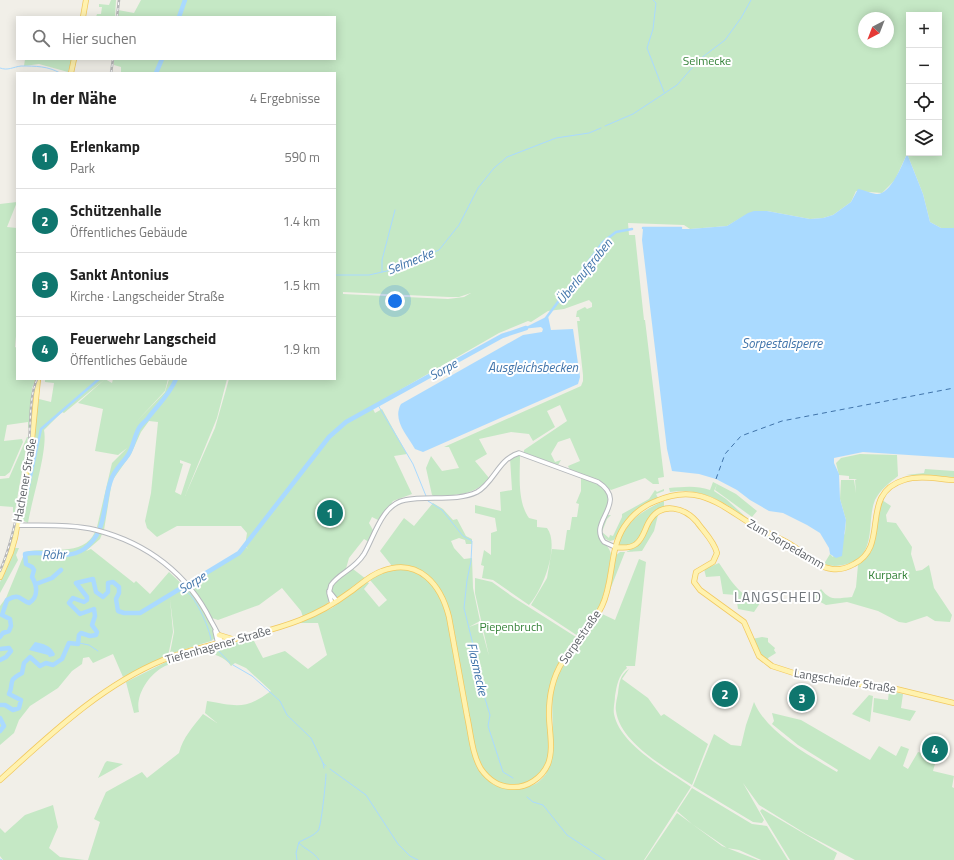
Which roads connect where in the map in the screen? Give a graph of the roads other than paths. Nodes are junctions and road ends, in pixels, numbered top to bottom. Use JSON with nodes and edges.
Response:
{"nodes":[{"id":1,"x":86,"y":0,"type":"edge"},
{"id":2,"x":84,"y":16,"type":"edge"},
{"id":3,"x":74,"y":60,"type":"edge"},
{"id":4,"x":71,"y":72,"type":"edge"},
{"id":5,"x":38,"y":380,"type":"edge"},
{"id":6,"x":954,"y":480,"type":"edge"},
{"id":7,"x":17,"y":525,"type":"junction"},
{"id":8,"x":616,"y":547,"type":"junction"},
{"id":9,"x":0,"y":578,"type":"edge"},
{"id":10,"x":367,"y":579,"type":"joint"},
{"id":11,"x":334,"y":603,"type":"junction"},
{"id":12,"x":214,"y":628,"type":"junction"},
{"id":13,"x":219,"y":635,"type":"junction"},
{"id":14,"x":233,"y":640,"type":"junction"},
{"id":15,"x":220,"y":643,"type":"junction"},
{"id":16,"x":954,"y":703,"type":"edge"},
{"id":17,"x":0,"y":780,"type":"edge"}],
"edges":[{"from":1,"to":2,"type":"main road"},
{"from":3,"to":4,"type":"main road"},
{"from":5,"to":7,"type":"main road","name":"Hachener Straße"},
{"from":6,"to":8,"type":"main road","name":"Zum Sorpedamm"},
{"from":7,"to":9,"type":"main road","name":"Hachener Straße"},
{"from":7,"to":12,"type":"street"},
{"from":8,"to":10,"type":"main road","name":"Sorpestraße"},
{"from":8,"to":11,"type":"street"},
{"from":8,"to":16,"type":"main road","name":"Langscheider Straße"},
{"from":10,"to":11,"type":"main road","name":"Tiefenhagener Straße"},
{"from":11,"to":14,"type":"main road","name":"Tiefenhagener Straße"},
{"from":12,"to":13,"type":"street"},
{"from":12,"to":15,"type":"street"},
{"from":13,"to":14,"type":"main road"},
{"from":13,"to":15,"type":"street"},
{"from":14,"to":15,"type":"main road","name":"Tiefenhagener Straße"},
{"from":15,"to":17,"type":"main road","name":"Tiefenhagener Straße"}]}
